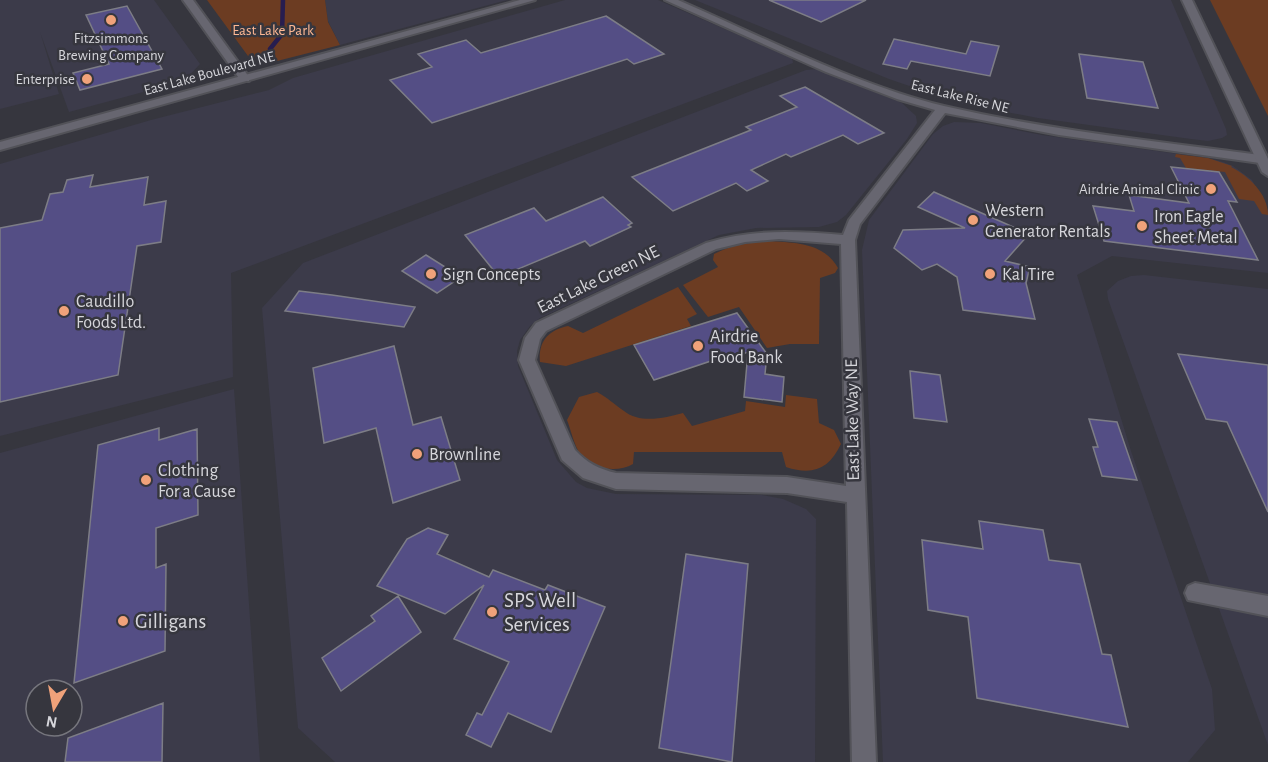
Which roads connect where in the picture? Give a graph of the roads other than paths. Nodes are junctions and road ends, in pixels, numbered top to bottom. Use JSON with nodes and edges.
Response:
{"nodes":[{"id":1,"x":188,"y":0,"type":"edge"},
{"id":2,"x":530,"y":0,"type":"edge"},
{"id":3,"x":670,"y":0,"type":"edge"},
{"id":4,"x":1187,"y":0,"type":"edge"},
{"id":5,"x":245,"y":79,"type":"junction"},
{"id":6,"x":942,"y":109,"type":"junction"},
{"id":7,"x":0,"y":146,"type":"edge"},
{"id":8,"x":1260,"y":159,"type":"junction"},
{"id":9,"x":1268,"y":172,"type":"edge"},
{"id":10,"x":848,"y":240,"type":"junction"},
{"id":11,"x":854,"y":495,"type":"junction"},
{"id":12,"x":1195,"y":593,"type":"dead end"},
{"id":13,"x":1268,"y":606,"type":"edge"},
{"id":14,"x":864,"y":762,"type":"edge"}],
"edges":[{"from":1,"to":5,"type":"street"},
{"from":2,"to":5,"type":"street","name":"East Lake Boulevard NE"},
{"from":3,"to":6,"type":"street","name":"East Lake Rise NE"},
{"from":4,"to":8,"type":"street"},
{"from":5,"to":7,"type":"street","name":"East Lake Boulevard NE"},
{"from":6,"to":8,"type":"street","name":"East Lake Rise NE"},
{"from":6,"to":10,"type":"street","name":"East Lake Way NE"},
{"from":8,"to":9,"type":"street"},
{"from":10,"to":11,"type":"street","name":"East Lake Way NE"},
{"from":10,"to":11,"type":"street","name":"East Lake Green NE"},
{"from":11,"to":14,"type":"street","name":"East Lake Way NE"},
{"from":12,"to":13,"type":"street"}]}
